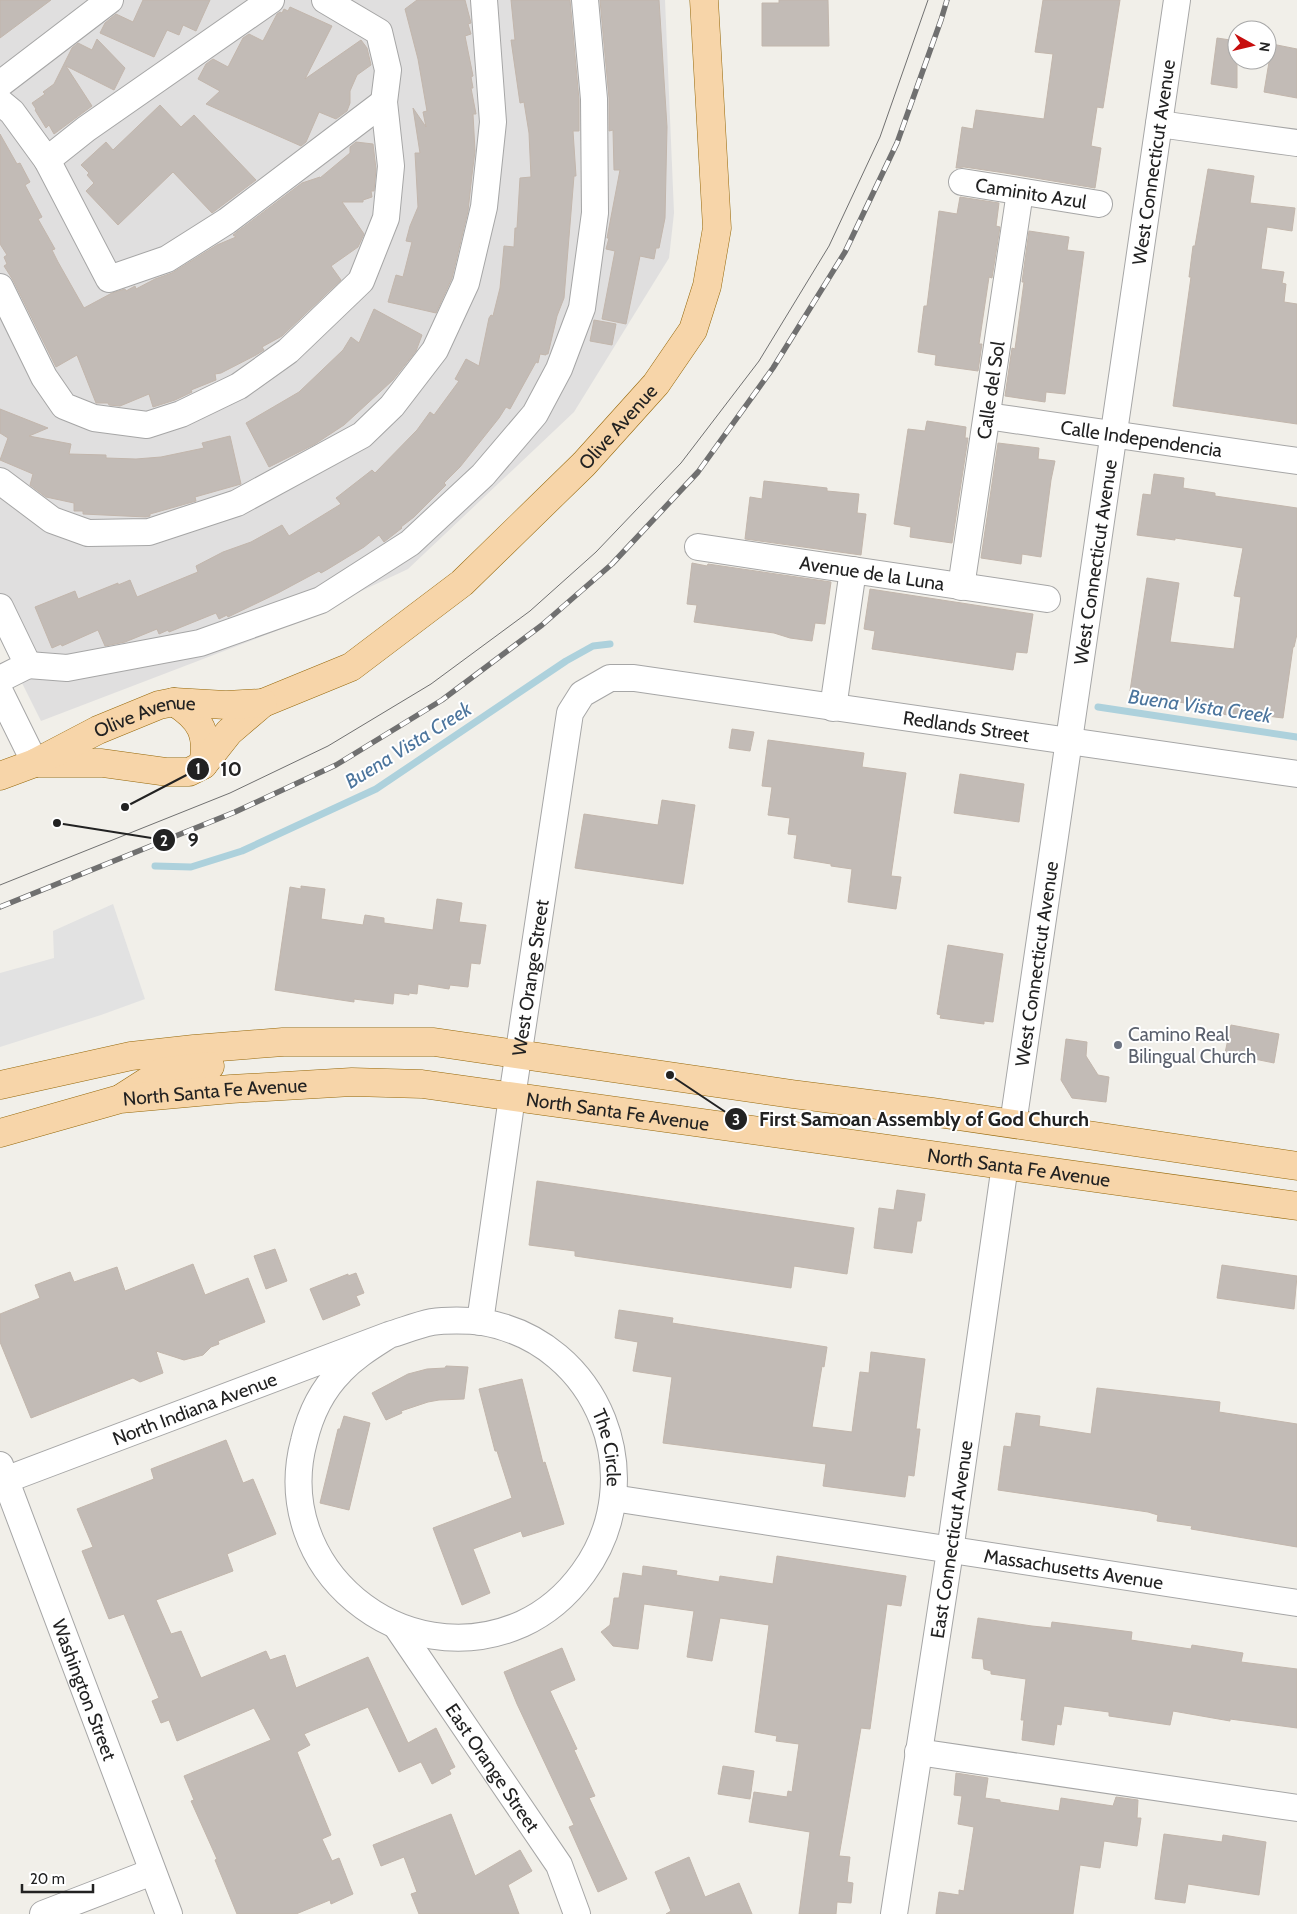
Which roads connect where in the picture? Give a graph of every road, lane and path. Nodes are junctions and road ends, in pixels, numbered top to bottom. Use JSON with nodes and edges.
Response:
{"nodes":[{"id":1,"x":110,"y":0,"type":"edge"},
{"id":2,"x":271,"y":0,"type":"edge"},
{"id":3,"x":325,"y":0,"type":"edge"},
{"id":4,"x":484,"y":0,"type":"edge"},
{"id":5,"x":585,"y":0,"type":"edge"},
{"id":6,"x":704,"y":0,"type":"edge"},
{"id":7,"x":1177,"y":0,"type":"edge"},
{"id":8,"x":0,"y":84,"type":"edge"},
{"id":9,"x":0,"y":102,"type":"edge"},
{"id":10,"x":384,"y":102,"type":"junction"},
{"id":11,"x":1159,"y":124,"type":"junction"},
{"id":12,"x":1297,"y":143,"type":"edge"},
{"id":13,"x":47,"y":160,"type":"junction"},
{"id":14,"x":962,"y":182,"type":"dead end"},
{"id":15,"x":1020,"y":192,"type":"junction"},
{"id":16,"x":1099,"y":204,"type":"dead end"},
{"id":17,"x":0,"y":287,"type":"edge"},
{"id":18,"x":987,"y":416,"type":"junction"},
{"id":19,"x":1114,"y":433,"type":"junction"},
{"id":20,"x":1297,"y":460,"type":"edge"},
{"id":21,"x":0,"y":481,"type":"edge"},
{"id":22,"x":698,"y":547,"type":"dead end"},
{"id":23,"x":853,"y":570,"type":"junction"},
{"id":24,"x":961,"y":587,"type":"junction"},
{"id":25,"x":1047,"y":599,"type":"dead end"},
{"id":26,"x":0,"y":606,"type":"edge"},
{"id":27,"x":28,"y":665,"type":"junction"},
{"id":28,"x":634,"y":678,"type":"joint"},
{"id":29,"x":0,"y":679,"type":"edge"},
{"id":30,"x":0,"y":692,"type":"edge"},
{"id":31,"x":174,"y":702,"type":"junction"},
{"id":32,"x":263,"y":703,"type":"junction"},
{"id":33,"x":833,"y":708,"type":"junction"},
{"id":34,"x":1069,"y":742,"type":"junction"},
{"id":35,"x":35,"y":763,"type":"junction"},
{"id":36,"x":203,"y":766,"type":"junction"},
{"id":37,"x":1297,"y":774,"type":"edge"},
{"id":38,"x":0,"y":776,"type":"edge"},
{"id":39,"x":247,"y":1045,"type":"junction"},
{"id":40,"x":518,"y":1053,"type":"junction"},
{"id":41,"x":0,"y":1085,"type":"edge"},
{"id":42,"x":512,"y":1097,"type":"junction"},
{"id":43,"x":120,"y":1099,"type":"junction"},
{"id":44,"x":1013,"y":1124,"type":"junction"},
{"id":45,"x":0,"y":1133,"type":"edge"},
{"id":46,"x":1005,"y":1165,"type":"junction"},
{"id":47,"x":1297,"y":1166,"type":"edge"},
{"id":48,"x":1297,"y":1206,"type":"edge"},
{"id":49,"x":480,"y":1322,"type":"junction"},
{"id":50,"x":389,"y":1336,"type":"junction"},
{"id":51,"x":2,"y":1476,"type":"edge"},
{"id":52,"x":614,"y":1498,"type":"junction"},
{"id":53,"x":950,"y":1551,"type":"junction"},
{"id":54,"x":1297,"y":1603,"type":"edge"},
{"id":55,"x":397,"y":1627,"type":"junction"},
{"id":56,"x":918,"y":1752,"type":"junction"},
{"id":57,"x":1297,"y":1808,"type":"edge"},
{"id":58,"x":152,"y":1872,"type":"junction"},
{"id":59,"x":43,"y":1914,"type":"edge"},
{"id":60,"x":169,"y":1914,"type":"edge"},
{"id":61,"x":577,"y":1914,"type":"edge"},
{"id":62,"x":894,"y":1914,"type":"edge"}],
"edges":[{"from":1,"to":8,"type":"street"},
{"from":2,"to":13,"type":"street"},
{"from":3,"to":10,"type":"street"},
{"from":4,"to":21,"type":"street"},
{"from":5,"to":27,"type":"street"},
{"from":6,"to":32,"type":"main road","name":"Olive Avenue"},
{"from":7,"to":11,"type":"street","name":"West Connecticut Avenue"},
{"from":9,"to":13,"type":"street"},
{"from":10,"to":13,"type":"street"},
{"from":10,"to":17,"type":"street"},
{"from":11,"to":12,"type":"street"},
{"from":11,"to":19,"type":"street","name":"West Connecticut Avenue"},
{"from":14,"to":15,"type":"street","name":"Caminito Azul"},
{"from":15,"to":16,"type":"street","name":"Caminito Azul"},
{"from":15,"to":18,"type":"street","name":"Calle del Sol"},
{"from":18,"to":19,"type":"street","name":"Calle Independencia"},
{"from":18,"to":24,"type":"street","name":"Calle del Sol"},
{"from":19,"to":20,"type":"street","name":"Calle Independencia"},
{"from":19,"to":34,"type":"street","name":"West Connecticut Avenue"},
{"from":22,"to":23,"type":"street","name":"Avenue de la Luna"},
{"from":23,"to":24,"type":"street","name":"Avenue de la Luna"},
{"from":23,"to":33,"type":"street"},
{"from":24,"to":25,"type":"street","name":"Avenue de la Luna"},
{"from":26,"to":27,"type":"street"},
{"from":27,"to":29,"type":"street"},
{"from":28,"to":33,"type":"street","name":"Redlands Street"},
{"from":28,"to":40,"type":"street","name":"West Orange Street"},
{"from":30,"to":35,"type":"street"},
{"from":31,"to":32,"type":"main road","name":"Olive Avenue"},
{"from":31,"to":35,"type":"main road","name":"Olive Avenue"},
{"from":31,"to":36,"type":"main road"},
{"from":32,"to":36,"type":"main road","name":"Olive Avenue"},
{"from":33,"to":34,"type":"street","name":"Redlands Street"},
{"from":34,"to":37,"type":"street","name":"Redlands Street"},
{"from":34,"to":44,"type":"street","name":"West Connecticut Avenue"},
{"from":35,"to":36,"type":"main road","name":"Olive Avenue"},
{"from":35,"to":38,"type":"main road","name":"Olive Avenue"},
{"from":39,"to":40,"type":"main road"},
{"from":39,"to":41,"type":"main road"},
{"from":39,"to":43,"type":"main road"},
{"from":40,"to":42,"type":"street","name":"West Orange Street"},
{"from":40,"to":44,"type":"main road"},
{"from":42,"to":43,"type":"main road","name":"North Santa Fe Avenue"},
{"from":42,"to":46,"type":"main road","name":"North Santa Fe Avenue"},
{"from":42,"to":49,"type":"street","name":"West Orange Street"},
{"from":43,"to":45,"type":"main road","name":"North Santa Fe Avenue"},
{"from":44,"to":47,"type":"main road"},
{"from":46,"to":48,"type":"main road","name":"North Santa Fe Avenue"},
{"from":46,"to":53,"type":"street","name":"East Connecticut Avenue"},
{"from":49,"to":50,"type":"street","name":"The Circle"},
{"from":49,"to":52,"type":"street","name":"The Circle"},
{"from":50,"to":51,"type":"street","name":"North Indiana Avenue"},
{"from":50,"to":55,"type":"street","name":"The Circle"},
{"from":51,"to":58,"type":"street","name":"Washington Street"},
{"from":52,"to":53,"type":"street","name":"Massachusetts Avenue"},
{"from":52,"to":55,"type":"street","name":"The Circle"},
{"from":53,"to":54,"type":"street","name":"Massachusetts Avenue"},
{"from":53,"to":56,"type":"street","name":"East Connecticut Avenue"},
{"from":55,"to":61,"type":"street","name":"East Orange Street"},
{"from":56,"to":57,"type":"street"},
{"from":56,"to":62,"type":"street","name":"East Connecticut Avenue"},
{"from":58,"to":59,"type":"street"},
{"from":58,"to":60,"type":"street","name":"Washington Street"}]}
